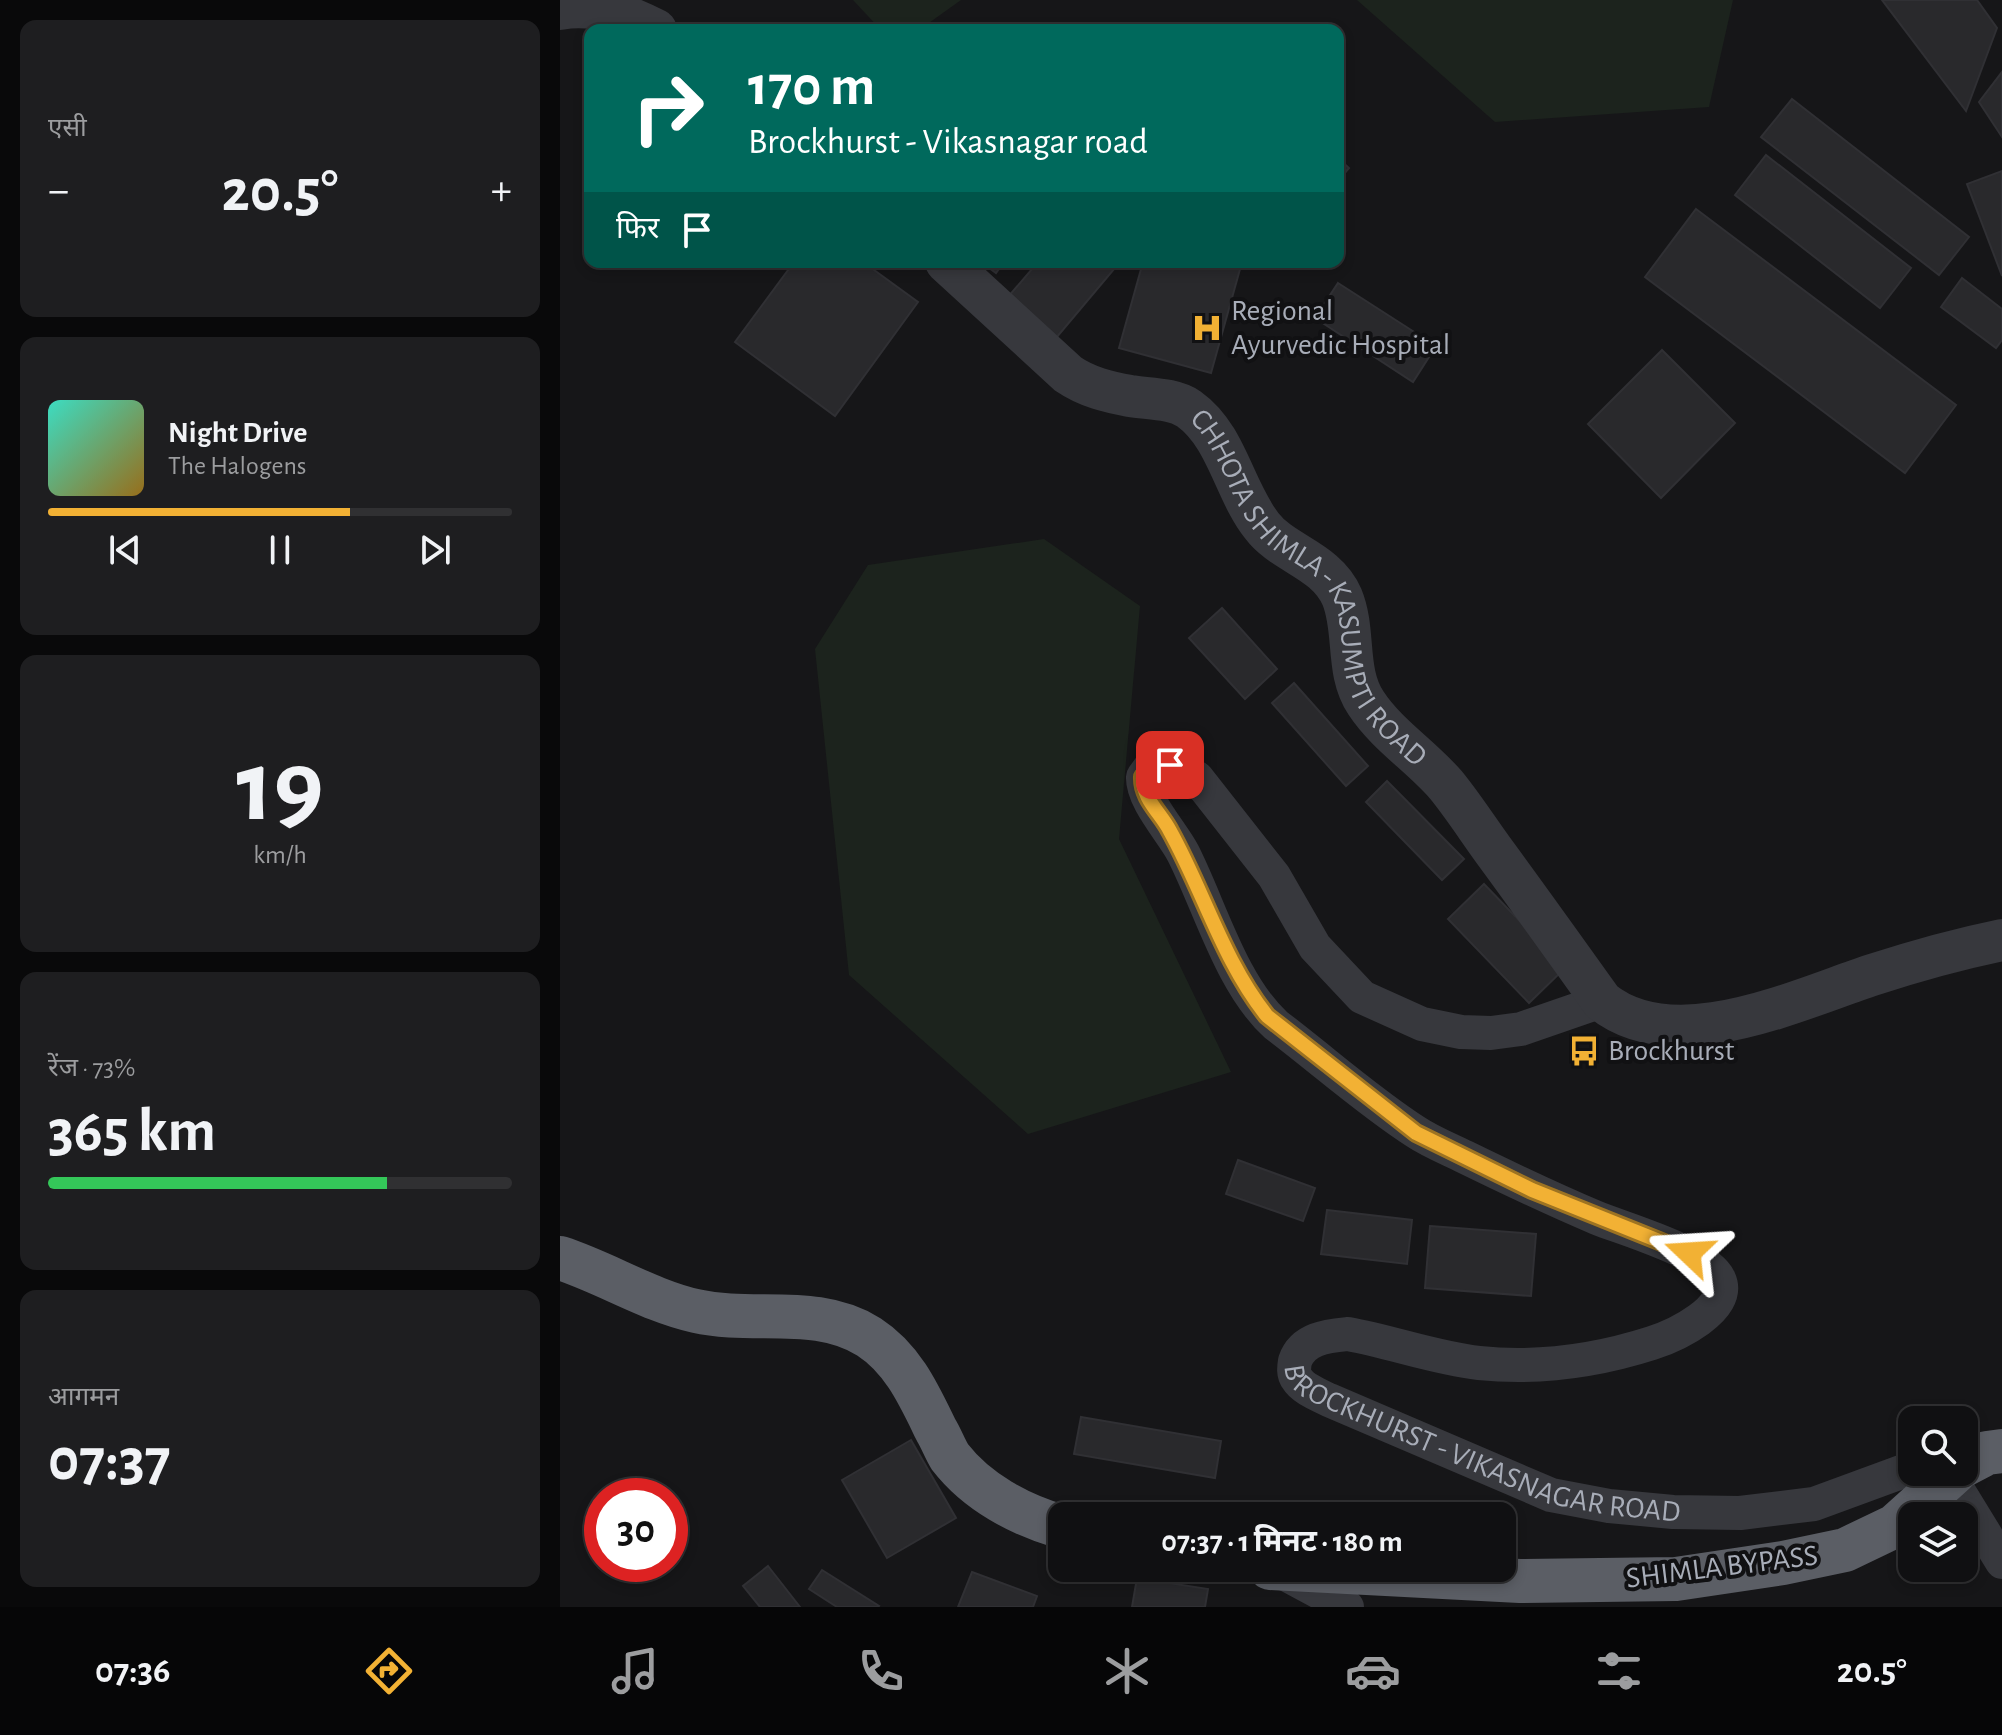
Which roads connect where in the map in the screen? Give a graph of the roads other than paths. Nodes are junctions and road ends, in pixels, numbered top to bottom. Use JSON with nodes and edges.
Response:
{"nodes":[{"id":1,"x":560,"y":9,"type":"edge"},
{"id":2,"x":643,"y":24,"type":"edge"},
{"id":3,"x":953,"y":268,"type":"edge"},
{"id":4,"x":2002,"y":940,"type":"edge"},
{"id":5,"x":1602,"y":1001,"type":"junction"},
{"id":6,"x":560,"y":1258,"type":"edge"},
{"id":7,"x":2002,"y":1451,"type":"edge"},
{"id":8,"x":1978,"y":1457,"type":"edge"},
{"id":9,"x":1898,"y":1482,"type":"edge"},
{"id":10,"x":1931,"y":1486,"type":"edge"},
{"id":11,"x":1955,"y":1486,"type":"edge"},
{"id":12,"x":1048,"y":1522,"type":"edge"},
{"id":13,"x":2002,"y":1562,"type":"edge"},
{"id":14,"x":1516,"y":1581,"type":"edge"},
{"id":15,"x":1300,"y":1582,"type":"edge"},
{"id":16,"x":1347,"y":1607,"type":"edge"}],
"edges":[{"from":1,"to":2,"type":"street"},
{"from":3,"to":5,"type":"street","name":"CHHOTA SHIMLA - KASUMPTI ROAD"},
{"from":4,"to":5,"type":"street"},
{"from":5,"to":9,"type":"street","name":"BROCKHURST - VIKASNAGAR ROAD"},
{"from":6,"to":12,"type":"highway"},
{"from":7,"to":8,"type":"highway","name":"SHIMLA BYPASS"},
{"from":10,"to":14,"type":"highway","name":"SHIMLA BYPASS"},
{"from":11,"to":13,"type":"street"},
{"from":15,"to":16,"type":"street"}]}
